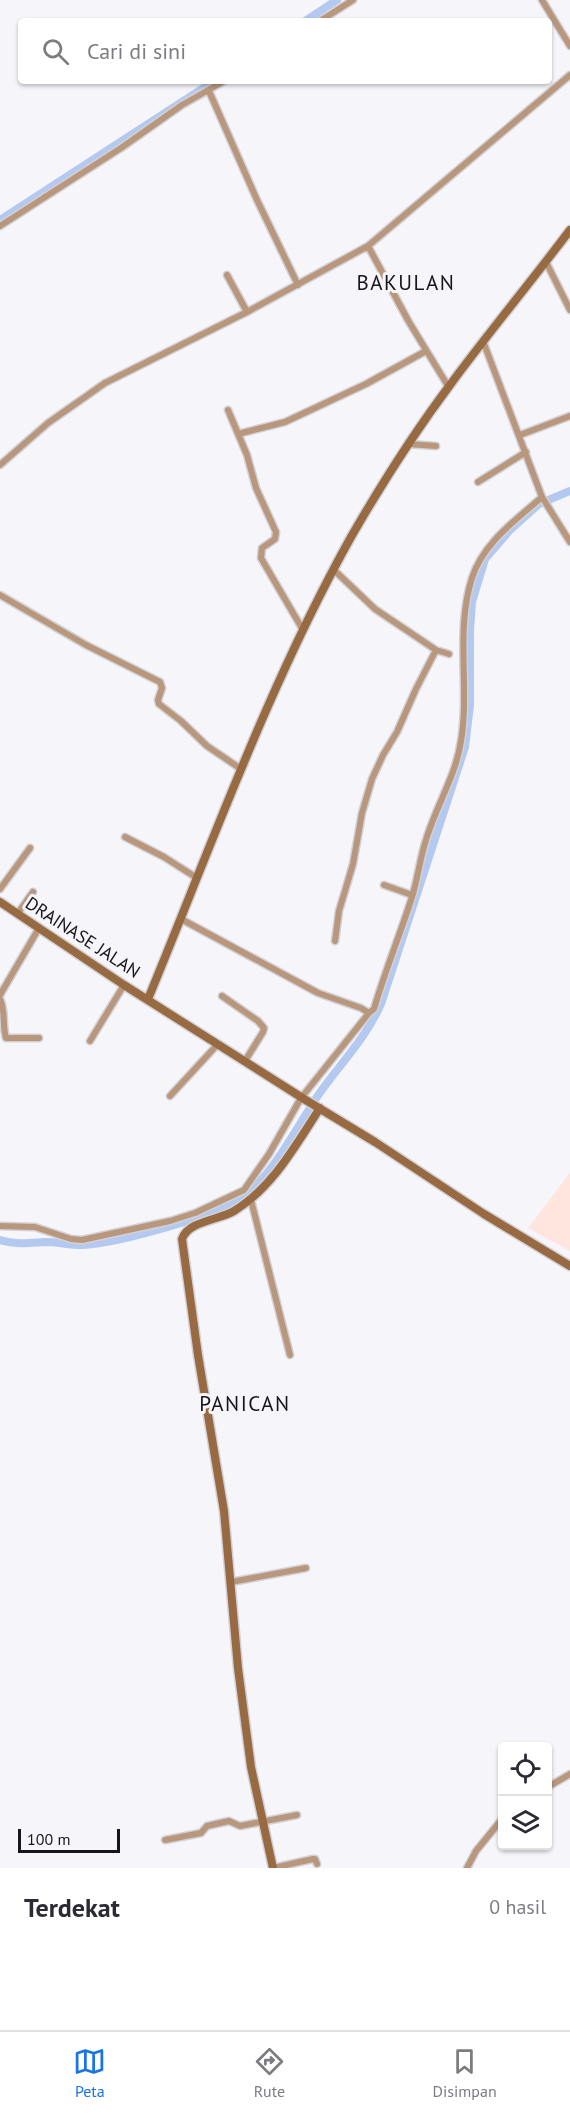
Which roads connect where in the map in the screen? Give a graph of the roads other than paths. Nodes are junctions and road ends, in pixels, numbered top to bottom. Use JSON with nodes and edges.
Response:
{"nodes":[{"id":1,"x":353,"y":0,"type":"edge"},
{"id":2,"x":542,"y":0,"type":"edge"},
{"id":3,"x":325,"y":18,"type":"edge"},
{"id":4,"x":570,"y":46,"type":"edge"},
{"id":5,"x":570,"y":75,"type":"edge"},
{"id":6,"x":220,"y":84,"type":"edge"},
{"id":7,"x":209,"y":91,"type":"junction"},
{"id":8,"x":0,"y":226,"type":"edge"},
{"id":9,"x":570,"y":231,"type":"edge"},
{"id":10,"x":368,"y":246,"type":"junction"},
{"id":11,"x":546,"y":262,"type":"junction"},
{"id":12,"x":227,"y":275,"type":"dead end"},
{"id":13,"x":298,"y":285,"type":"junction"},
{"id":14,"x":570,"y":310,"type":"edge"},
{"id":15,"x":247,"y":312,"type":"junction"},
{"id":16,"x":483,"y":341,"type":"junction"},
{"id":17,"x":426,"y":351,"type":"junction"},
{"id":18,"x":448,"y":387,"type":"junction"},
{"id":19,"x":228,"y":410,"type":"dead end"},
{"id":20,"x":570,"y":416,"type":"edge"},
{"id":21,"x":238,"y":434,"type":"junction"},
{"id":22,"x":520,"y":435,"type":"junction"},
{"id":23,"x":408,"y":444,"type":"junction"},
{"id":24,"x":436,"y":446,"type":"dead end"},
{"id":25,"x":526,"y":452,"type":"junction"},
{"id":26,"x":0,"y":465,"type":"edge"},
{"id":27,"x":478,"y":482,"type":"dead end"},
{"id":28,"x":544,"y":500,"type":"junction"},
{"id":29,"x":570,"y":542,"type":"edge"},
{"id":30,"x":334,"y":570,"type":"junction"},
{"id":31,"x":0,"y":595,"type":"edge"},
{"id":32,"x":303,"y":630,"type":"junction"},
{"id":33,"x":436,"y":650,"type":"junction"},
{"id":34,"x":449,"y":654,"type":"dead end"},
{"id":35,"x":241,"y":769,"type":"junction"},
{"id":36,"x":125,"y":837,"type":"dead end"},
{"id":37,"x":30,"y":848,"type":"dead end"},
{"id":38,"x":197,"y":878,"type":"junction"},
{"id":39,"x":384,"y":885,"type":"dead end"},
{"id":40,"x":0,"y":889,"type":"edge"},
{"id":41,"x":33,"y":892,"type":"dead end"},
{"id":42,"x":412,"y":895,"type":"junction"},
{"id":43,"x":0,"y":902,"type":"edge"},
{"id":44,"x":18,"y":913,"type":"junction"},
{"id":45,"x":181,"y":919,"type":"junction"},
{"id":46,"x":39,"y":928,"type":"junction"},
{"id":47,"x":335,"y":941,"type":"dead end"},
{"id":48,"x":124,"y":985,"type":"junction"},
{"id":49,"x":222,"y":996,"type":"dead end"},
{"id":50,"x":0,"y":997,"type":"edge"},
{"id":51,"x":148,"y":999,"type":"junction"},
{"id":52,"x":369,"y":1013,"type":"junction"},
{"id":53,"x":39,"y":1038,"type":"dead end"},
{"id":54,"x":90,"y":1041,"type":"dead end"},
{"id":55,"x":218,"y":1044,"type":"junction"},
{"id":56,"x":245,"y":1061,"type":"junction"},
{"id":57,"x":170,"y":1096,"type":"dead end"},
{"id":58,"x":303,"y":1099,"type":"junction"},
{"id":59,"x":320,"y":1108,"type":"junction"},
{"id":60,"x":251,"y":1200,"type":"junction"},
{"id":61,"x":0,"y":1226,"type":"edge"},
{"id":62,"x":570,"y":1266,"type":"edge"},
{"id":63,"x":290,"y":1355,"type":"dead end"},
{"id":64,"x":306,"y":1568,"type":"dead end"},
{"id":65,"x":231,"y":1582,"type":"junction"},
{"id":66,"x":570,"y":1774,"type":"edge"},
{"id":67,"x":552,"y":1785,"type":"edge"},
{"id":68,"x":297,"y":1815,"type":"dead end"},
{"id":69,"x":263,"y":1822,"type":"junction"},
{"id":70,"x":498,"y":1825,"type":"edge"},
{"id":71,"x":165,"y":1840,"type":"dead end"},
{"id":72,"x":317,"y":1864,"type":"dead end"},
{"id":73,"x":273,"y":1868,"type":"edge"},
{"id":74,"x":467,"y":1868,"type":"edge"}],
"edges":[{"from":1,"to":3,"type":"street"},
{"from":2,"to":4,"type":"street"},
{"from":5,"to":10,"type":"street"},
{"from":6,"to":7,"type":"street"},
{"from":7,"to":8,"type":"street"},
{"from":7,"to":13,"type":"street"},
{"from":9,"to":11,"type":"main road"},
{"from":10,"to":13,"type":"street"},
{"from":10,"to":17,"type":"street"},
{"from":11,"to":14,"type":"street"},
{"from":11,"to":16,"type":"main road"},
{"from":12,"to":15,"type":"street"},
{"from":13,"to":15,"type":"street"},
{"from":15,"to":26,"type":"street"},
{"from":16,"to":18,"type":"main road"},
{"from":16,"to":22,"type":"street"},
{"from":17,"to":18,"type":"street"},
{"from":17,"to":21,"type":"street"},
{"from":18,"to":23,"type":"main road"},
{"from":19,"to":21,"type":"street"},
{"from":20,"to":22,"type":"street"},
{"from":21,"to":32,"type":"street"},
{"from":22,"to":25,"type":"street"},
{"from":23,"to":24,"type":"street"},
{"from":23,"to":30,"type":"main road"},
{"from":25,"to":27,"type":"street"},
{"from":25,"to":28,"type":"street"},
{"from":28,"to":29,"type":"street"},
{"from":28,"to":42,"type":"street"},
{"from":30,"to":32,"type":"main road"},
{"from":30,"to":33,"type":"street"},
{"from":31,"to":35,"type":"street"},
{"from":32,"to":35,"type":"main road"},
{"from":33,"to":34,"type":"street"},
{"from":33,"to":47,"type":"street"},
{"from":35,"to":38,"type":"main road"},
{"from":36,"to":38,"type":"street"},
{"from":37,"to":40,"type":"street"},
{"from":38,"to":45,"type":"main road"},
{"from":39,"to":42,"type":"street"},
{"from":41,"to":44,"type":"street"},
{"from":42,"to":52,"type":"street"},
{"from":43,"to":44,"type":"main road","name":"DRAINASE JALAN"},
{"from":44,"to":46,"type":"main road","name":"DRAINASE JALAN"},
{"from":45,"to":51,"type":"main road"},
{"from":45,"to":52,"type":"street"},
{"from":46,"to":48,"type":"main road","name":"DRAINASE JALAN"},
{"from":46,"to":50,"type":"street"},
{"from":48,"to":51,"type":"main road","name":"DRAINASE JALAN"},
{"from":48,"to":54,"type":"street"},
{"from":49,"to":56,"type":"street"},
{"from":50,"to":53,"type":"street"},
{"from":51,"to":55,"type":"main road","name":"DRAINASE JALAN"},
{"from":52,"to":58,"type":"street"},
{"from":55,"to":56,"type":"main road","name":"DRAINASE JALAN"},
{"from":55,"to":57,"type":"street"},
{"from":56,"to":58,"type":"main road","name":"DRAINASE JALAN"},
{"from":58,"to":59,"type":"main road","name":"DRAINASE JALAN"},
{"from":58,"to":61,"type":"street"},
{"from":59,"to":60,"type":"main road"},
{"from":59,"to":62,"type":"main road","name":"DRAINASE JALAN"},
{"from":60,"to":63,"type":"street"},
{"from":60,"to":65,"type":"main road"},
{"from":64,"to":65,"type":"street"},
{"from":65,"to":69,"type":"main road"},
{"from":66,"to":67,"type":"street"},
{"from":68,"to":69,"type":"street"},
{"from":69,"to":71,"type":"street"},
{"from":69,"to":73,"type":"main road"},
{"from":70,"to":74,"type":"street"},
{"from":72,"to":73,"type":"street"}]}
